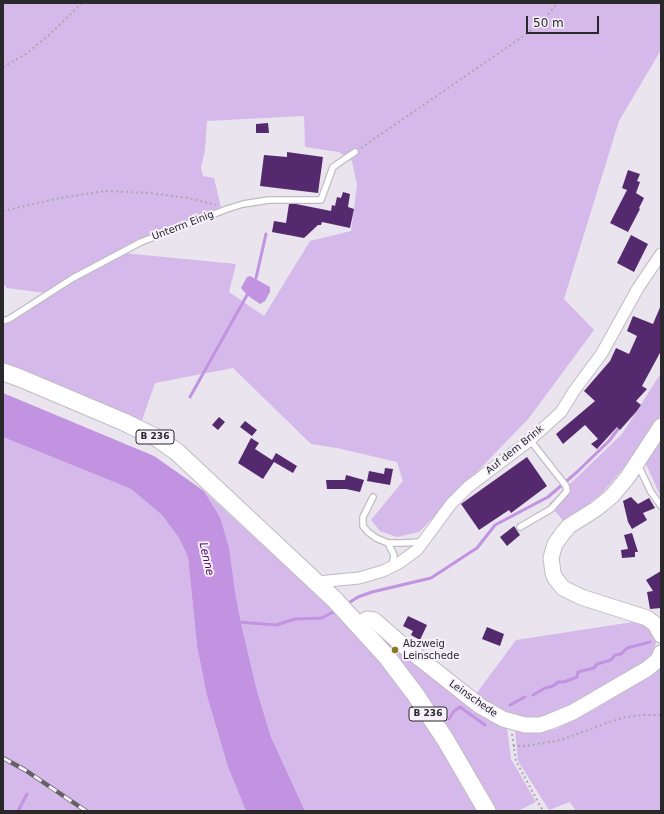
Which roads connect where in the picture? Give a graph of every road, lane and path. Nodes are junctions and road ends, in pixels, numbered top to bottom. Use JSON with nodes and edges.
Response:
{"nodes":[{"id":1,"x":82,"y":3,"type":"edge"},
{"id":2,"x":558,"y":3,"type":"edge"},
{"id":3,"x":3,"y":67,"type":"edge"},
{"id":4,"x":355,"y":152,"type":"joint"},
{"id":5,"x":230,"y":208,"type":"junction"},
{"id":6,"x":3,"y":211,"type":"edge"},
{"id":7,"x":661,"y":254,"type":"edge"},
{"id":8,"x":3,"y":320,"type":"edge"},
{"id":9,"x":3,"y":372,"type":"edge"},
{"id":10,"x":661,"y":426,"type":"edge"},
{"id":11,"x":530,"y":440,"type":"junction"},
{"id":12,"x":636,"y":463,"type":"junction"},
{"id":13,"x":373,"y":497,"type":"dead end"},
{"id":14,"x":661,"y":506,"type":"edge"},
{"id":15,"x":520,"y":528,"type":"dead end"},
{"id":16,"x":424,"y":541,"type":"junction"},
{"id":17,"x":388,"y":543,"type":"junction"},
{"id":18,"x":391,"y":567,"type":"junction"},
{"id":19,"x":317,"y":582,"type":"junction"},
{"id":20,"x":358,"y":625,"type":"junction"},
{"id":21,"x":661,"y":635,"type":"edge"},
{"id":22,"x":661,"y":653,"type":"edge"},
{"id":23,"x":661,"y":715,"type":"edge"},
{"id":24,"x":512,"y":722,"type":"junction"},
{"id":25,"x":513,"y":746,"type":"junction"},
{"id":26,"x":487,"y":811,"type":"edge"},
{"id":27,"x":543,"y":811,"type":"edge"}],
"edges":[{"from":1,"to":3,"type":"path"},
{"from":2,"to":4,"type":"path"},
{"from":4,"to":5,"type":"lane","name":"Unterm Einig"},
{"from":5,"to":6,"type":"path"},
{"from":5,"to":8,"type":"lane","name":"Unterm Einig"},
{"from":7,"to":11,"type":"street","name":"Auf dem Brink"},
{"from":9,"to":19,"type":"main road","number":"B 236"},
{"from":10,"to":12,"type":"main road"},
{"from":11,"to":15,"type":"lane"},
{"from":11,"to":16,"type":"street","name":"Auf dem Brink"},
{"from":12,"to":14,"type":"lane"},
{"from":12,"to":21,"type":"main road"},
{"from":13,"to":17,"type":"lane"},
{"from":16,"to":17,"type":"lane"},
{"from":16,"to":18,"type":"street","name":"Auf dem Brink"},
{"from":17,"to":18,"type":"lane"},
{"from":18,"to":19,"type":"street","name":"Auf dem Brink"},
{"from":19,"to":20,"type":"main road","number":"B 236"},
{"from":20,"to":24,"type":"main road","name":"Leinschede"},
{"from":20,"to":26,"type":"main road","number":"B 236"},
{"from":22,"to":24,"type":"main road","name":"Leinschede"},
{"from":23,"to":25,"type":"path"},
{"from":24,"to":25,"type":"path"},
{"from":25,"to":27,"type":"path"}]}
